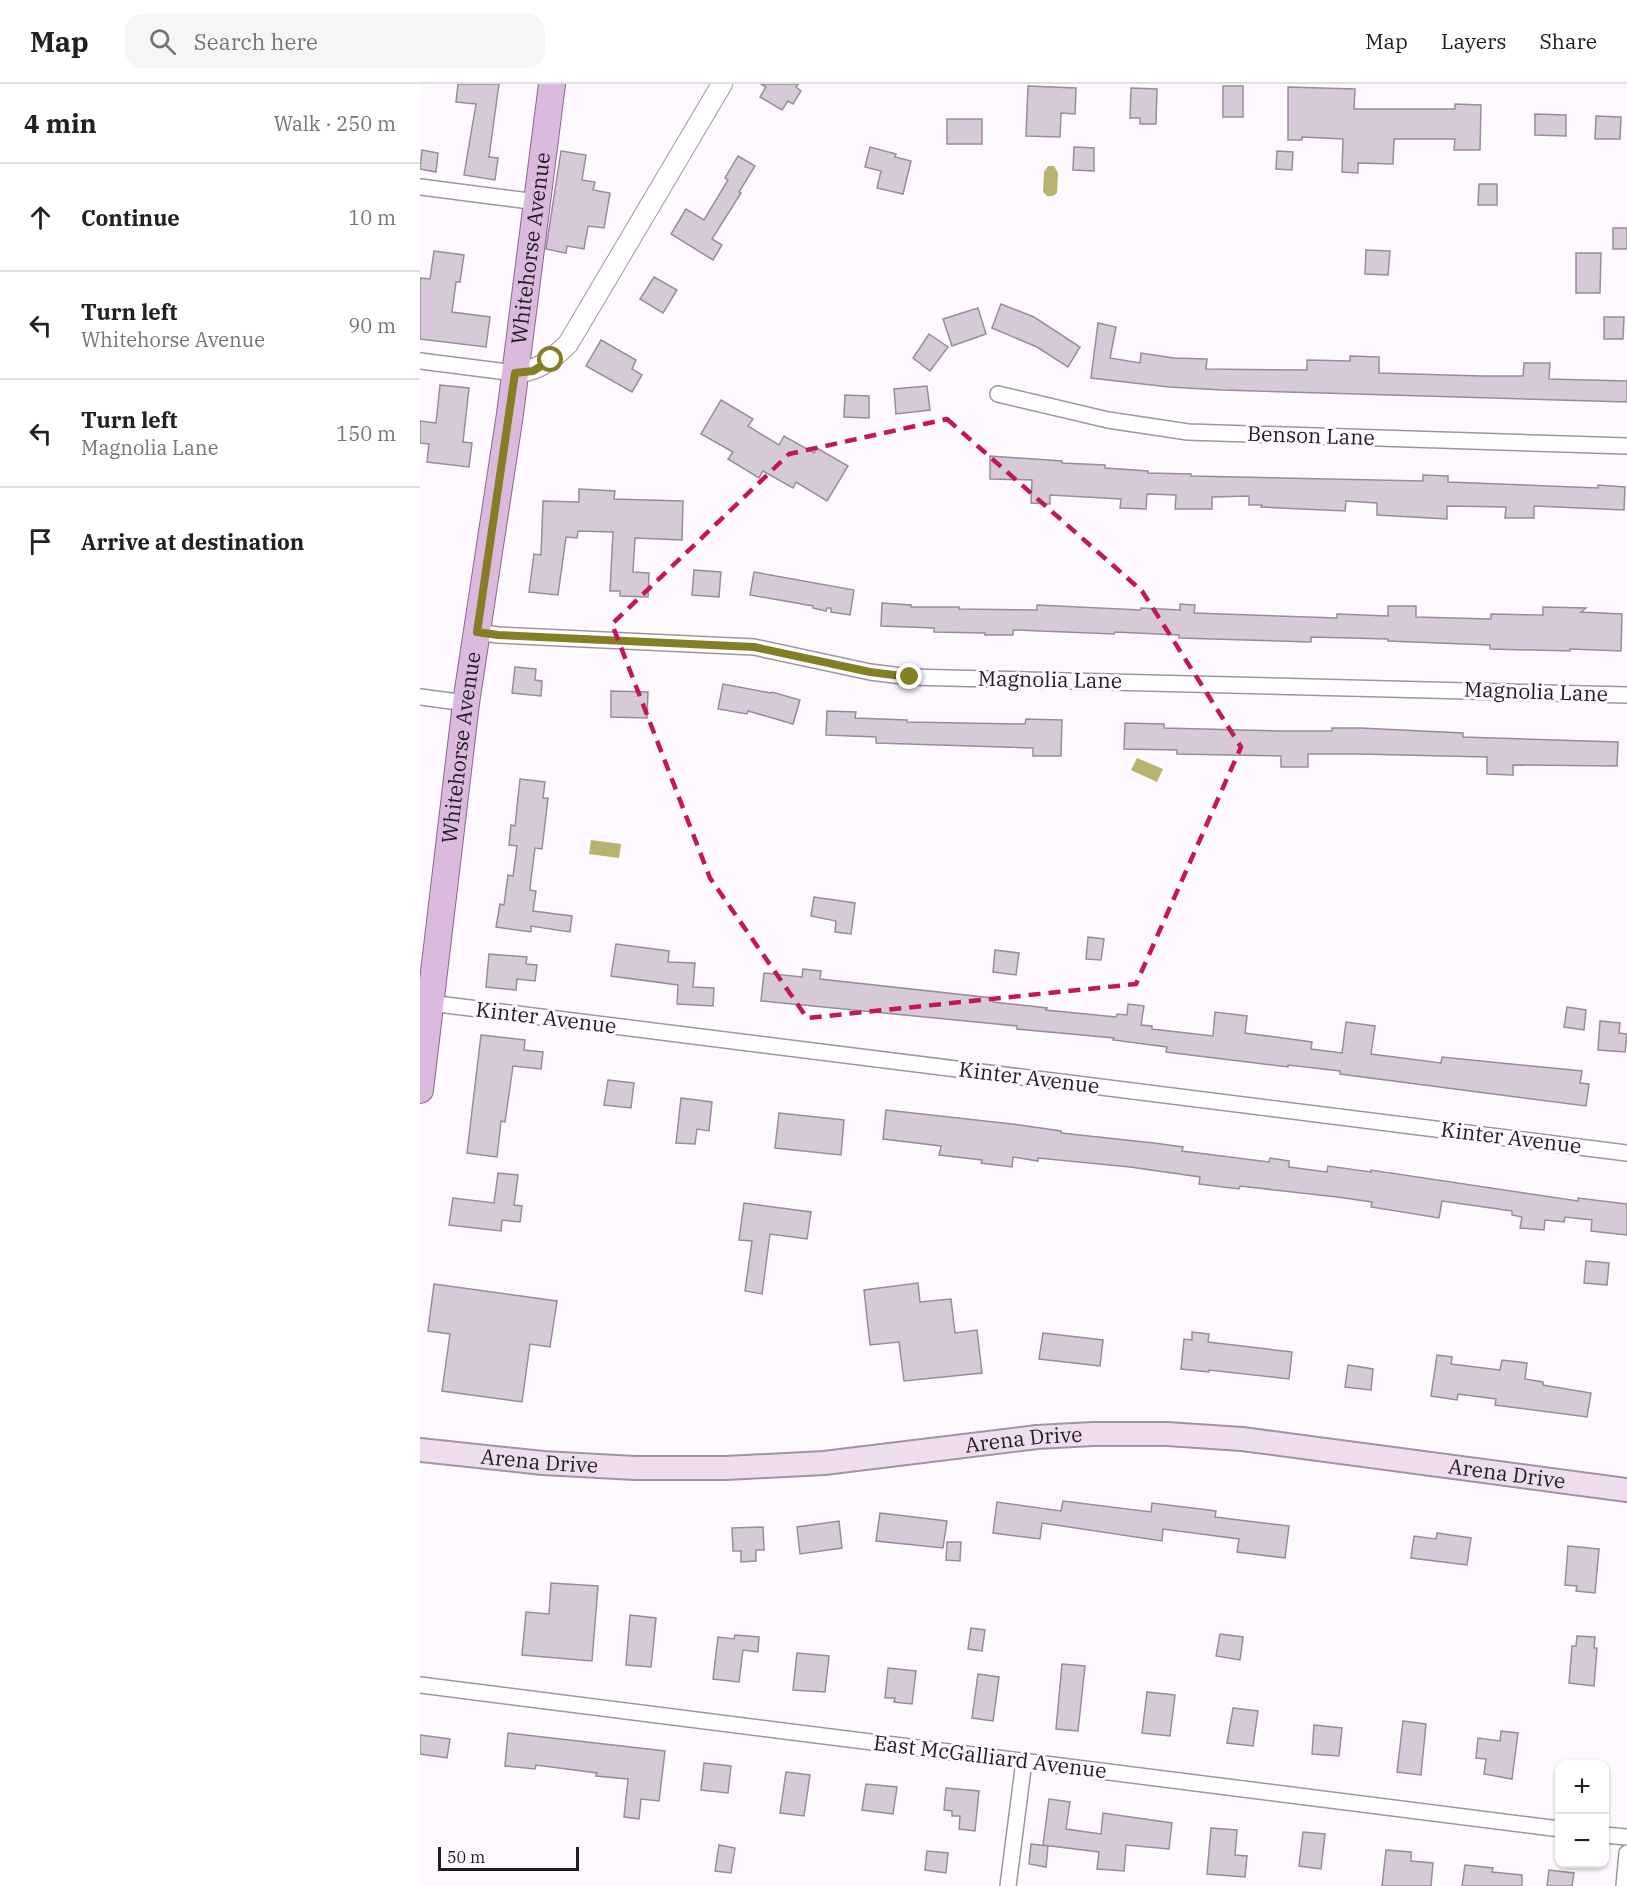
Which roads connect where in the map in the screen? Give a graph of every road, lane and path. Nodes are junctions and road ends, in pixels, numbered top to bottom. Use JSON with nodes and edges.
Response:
{"nodes":[{"id":1,"x":552,"y":84,"type":"edge"},
{"id":2,"x":722,"y":84,"type":"edge"},
{"id":3,"x":420,"y":187,"type":"edge"},
{"id":4,"x":537,"y":202,"type":"junction"},
{"id":5,"x":420,"y":361,"type":"edge"},
{"id":6,"x":515,"y":373,"type":"junction"},
{"id":7,"x":998,"y":394,"type":"dead end"},
{"id":8,"x":1627,"y":446,"type":"edge"},
{"id":9,"x":477,"y":632,"type":"junction"},
{"id":10,"x":1627,"y":695,"type":"edge"},
{"id":11,"x":420,"y":697,"type":"edge"},
{"id":12,"x":466,"y":703,"type":"junction"},
{"id":13,"x":430,"y":1003,"type":"junction"},
{"id":14,"x":420,"y":1090,"type":"edge"},
{"id":15,"x":1627,"y":1153,"type":"edge"},
{"id":16,"x":420,"y":1450,"type":"edge"},
{"id":17,"x":1627,"y":1490,"type":"edge"},
{"id":18,"x":420,"y":1685,"type":"edge"},
{"id":19,"x":1024,"y":1761,"type":"junction"},
{"id":20,"x":1555,"y":1828,"type":"edge"},
{"id":21,"x":1609,"y":1835,"type":"edge"},
{"id":22,"x":1627,"y":1837,"type":"edge"},
{"id":23,"x":1627,"y":1853,"type":"edge"},
{"id":24,"x":1008,"y":1886,"type":"edge"},
{"id":25,"x":1624,"y":1886,"type":"edge"}],
"edges":[{"from":1,"to":4,"type":"main road","name":"Whitehorse Avenue"},
{"from":2,"to":6,"type":"street"},
{"from":3,"to":4,"type":"street"},
{"from":4,"to":6,"type":"main road","name":"Whitehorse Avenue"},
{"from":5,"to":6,"type":"street"},
{"from":6,"to":9,"type":"main road","name":"Whitehorse Avenue"},
{"from":7,"to":8,"type":"street","name":"Benson Lane"},
{"from":9,"to":10,"type":"street","name":"Magnolia Lane"},
{"from":9,"to":12,"type":"main road","name":"Whitehorse Avenue"},
{"from":11,"to":12,"type":"street"},
{"from":12,"to":13,"type":"main road","name":"Whitehorse Avenue"},
{"from":13,"to":14,"type":"main road","name":"Whitehorse Avenue"},
{"from":13,"to":15,"type":"street","name":"Kinter Avenue"},
{"from":16,"to":17,"type":"main road","name":"Arena Drive"},
{"from":18,"to":19,"type":"street","name":"East McGalliard Avenue"},
{"from":19,"to":20,"type":"street","name":"East McGalliard Avenue"},
{"from":19,"to":24,"type":"street"},
{"from":21,"to":22,"type":"street"},
{"from":23,"to":25,"type":"street"}]}
